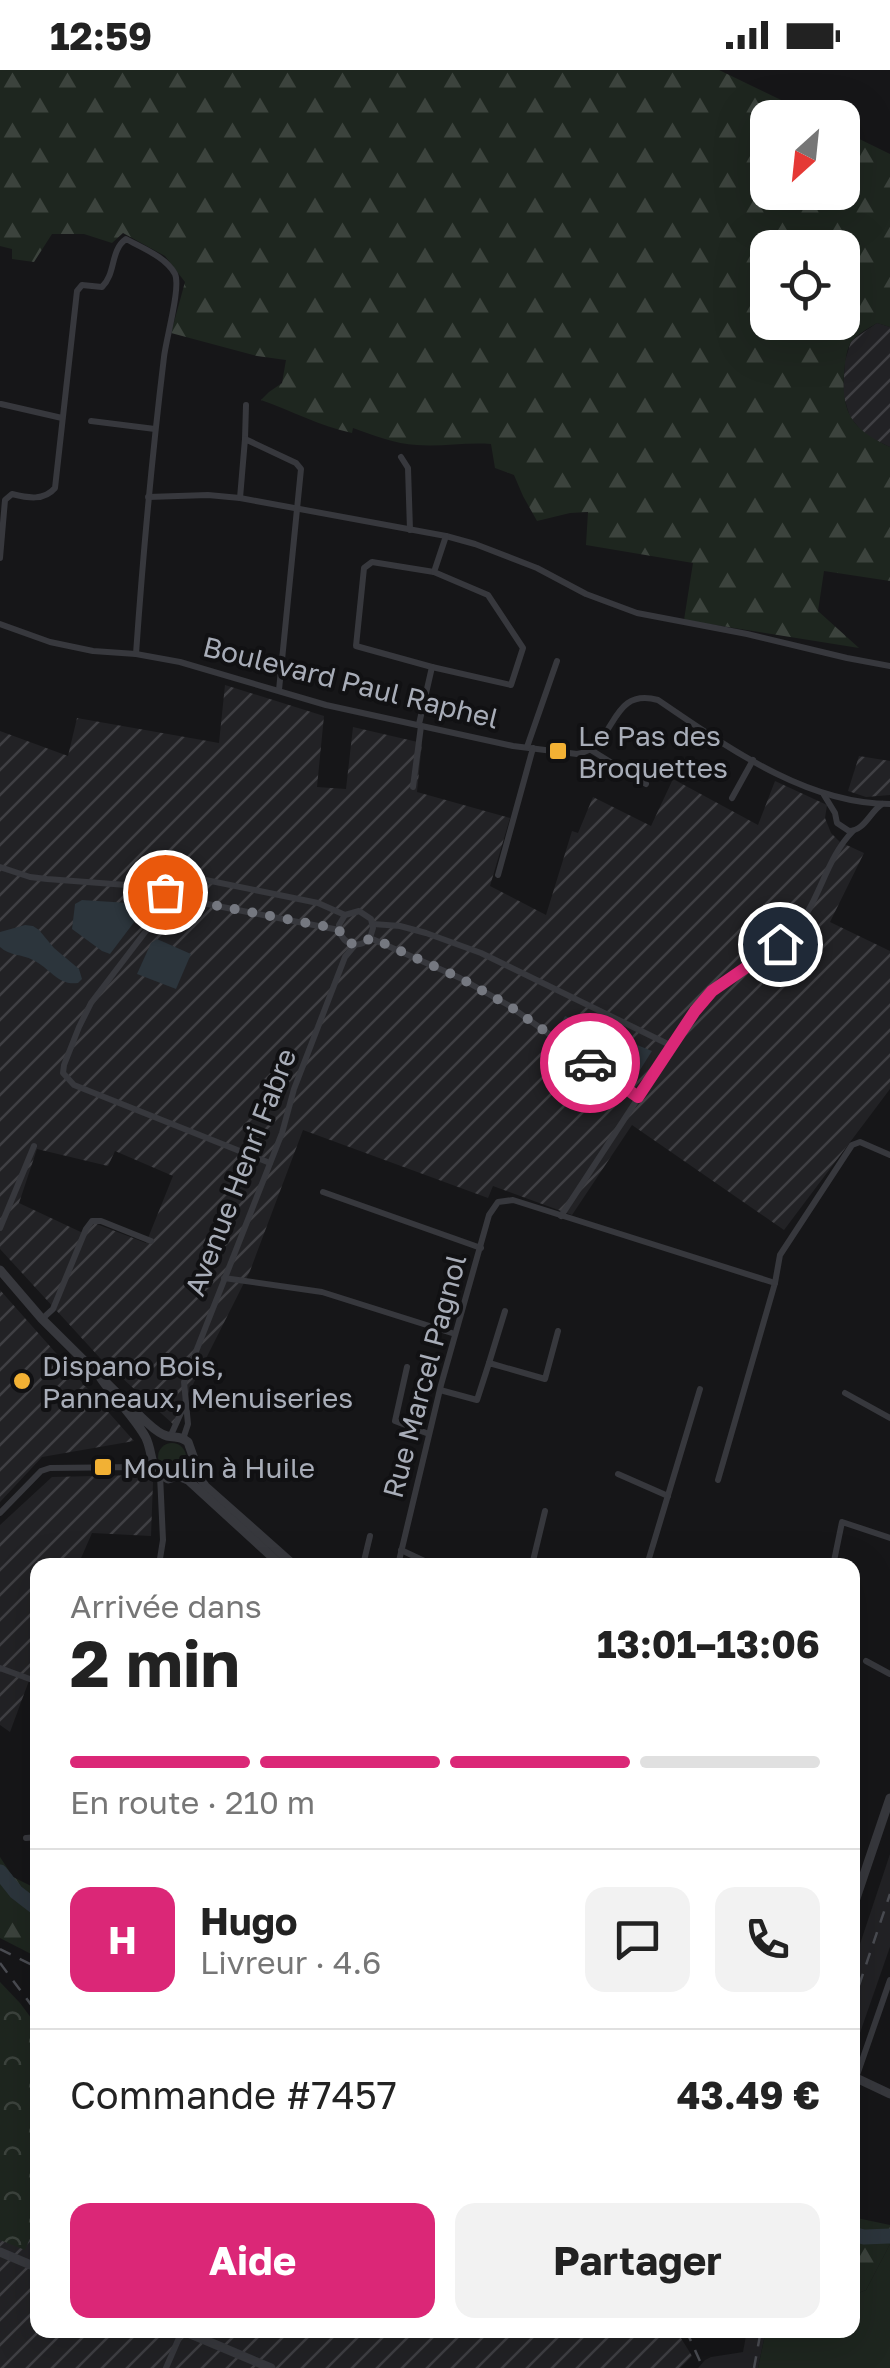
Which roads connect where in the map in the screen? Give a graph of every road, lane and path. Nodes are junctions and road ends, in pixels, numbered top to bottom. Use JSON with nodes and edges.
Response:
{"nodes":[{"id":1,"x":1,"y":404,"type":"edge"},
{"id":2,"x":246,"y":405,"type":"dead end"},
{"id":3,"x":62,"y":418,"type":"junction"},
{"id":4,"x":91,"y":421,"type":"dead end"},
{"id":5,"x":155,"y":429,"type":"junction"},
{"id":6,"x":246,"y":439,"type":"junction"},
{"id":7,"x":401,"y":456,"type":"dead end"},
{"id":8,"x":148,"y":497,"type":"junction"},
{"id":9,"x":240,"y":498,"type":"junction"},
{"id":10,"x":298,"y":509,"type":"junction"},
{"id":11,"x":410,"y":530,"type":"junction"},
{"id":12,"x":446,"y":536,"type":"junction"},
{"id":13,"x":0,"y":558,"type":"edge"},
{"id":14,"x":434,"y":572,"type":"junction"},
{"id":15,"x":0,"y":624,"type":"edge"},
{"id":16,"x":136,"y":654,"type":"junction"},
{"id":17,"x":557,"y":661,"type":"dead end"},
{"id":18,"x":890,"y":666,"type":"edge"},
{"id":19,"x":432,"y":667,"type":"junction"},
{"id":20,"x":279,"y":690,"type":"junction"},
{"id":21,"x":420,"y":725,"type":"junction"},
{"id":22,"x":530,"y":748,"type":"junction"},
{"id":23,"x":591,"y":750,"type":"junction"},
{"id":24,"x":753,"y":760,"type":"junction"},
{"id":25,"x":646,"y":784,"type":"dead end"},
{"id":26,"x":412,"y":787,"type":"dead end"},
{"id":27,"x":824,"y":794,"type":"junction"},
{"id":28,"x":732,"y":798,"type":"dead end"},
{"id":29,"x":849,"y":800,"type":"junction"},
{"id":30,"x":858,"y":802,"type":"junction"},
{"id":31,"x":886,"y":804,"type":"edge"},
{"id":32,"x":836,"y":812,"type":"junction"},
{"id":33,"x":866,"y":818,"type":"junction"},
{"id":34,"x":840,"y":827,"type":"junction"},
{"id":35,"x":854,"y":831,"type":"junction"},
{"id":36,"x":838,"y":849,"type":"junction"},
{"id":37,"x":0,"y":867,"type":"edge"},
{"id":38,"x":498,"y":875,"type":"dead end"},
{"id":39,"x":186,"y":877,"type":"junction"},
{"id":40,"x":153,"y":886,"type":"junction"},
{"id":41,"x":182,"y":899,"type":"junction"},
{"id":42,"x":344,"y":915,"type":"junction"},
{"id":43,"x":373,"y":924,"type":"junction"},
{"id":44,"x":339,"y":930,"type":"junction"},
{"id":45,"x":370,"y":938,"type":"junction"},
{"id":46,"x":344,"y":940,"type":"junction"},
{"id":47,"x":355,"y":945,"type":"junction"},
{"id":48,"x":346,"y":957,"type":"junction"},
{"id":49,"x":672,"y":1046,"type":"junction"},
{"id":50,"x":638,"y":1097,"type":"junction"},
{"id":51,"x":34,"y":1146,"type":"dead end"},
{"id":52,"x":890,"y":1155,"type":"edge"},
{"id":53,"x":270,"y":1163,"type":"junction"},
{"id":54,"x":323,"y":1192,"type":"dead end"},
{"id":55,"x":561,"y":1216,"type":"junction"},
{"id":56,"x":0,"y":1228,"type":"edge"},
{"id":57,"x":151,"y":1241,"type":"dead end"},
{"id":58,"x":482,"y":1248,"type":"junction"},
{"id":59,"x":0,"y":1270,"type":"edge"},
{"id":60,"x":224,"y":1278,"type":"junction"},
{"id":61,"x":775,"y":1283,"type":"junction"},
{"id":62,"x":505,"y":1311,"type":"dead end"},
{"id":63,"x":42,"y":1320,"type":"junction"},
{"id":64,"x":558,"y":1332,"type":"dead end"},
{"id":65,"x":456,"y":1334,"type":"junction"},
{"id":66,"x":489,"y":1363,"type":"junction"},
{"id":67,"x":407,"y":1367,"type":"dead end"},
{"id":68,"x":100,"y":1378,"type":"junction"},
{"id":69,"x":700,"y":1389,"type":"dead end"},
{"id":70,"x":440,"y":1390,"type":"junction"},
{"id":71,"x":845,"y":1393,"type":"dead end"},
{"id":72,"x":185,"y":1404,"type":"junction"},
{"id":73,"x":890,"y":1418,"type":"edge"},
{"id":74,"x":429,"y":1434,"type":"junction"},
{"id":75,"x":169,"y":1436,"type":"junction"},
{"id":76,"x":184,"y":1438,"type":"junction"},
{"id":77,"x":151,"y":1455,"type":"junction"},
{"id":78,"x":193,"y":1464,"type":"junction"},
{"id":79,"x":137,"y":1467,"type":"junction"},
{"id":80,"x":618,"y":1474,"type":"dead end"},
{"id":81,"x":161,"y":1475,"type":"junction"},
{"id":82,"x":181,"y":1477,"type":"junction"},
{"id":83,"x":718,"y":1480,"type":"dead end"},
{"id":84,"x":668,"y":1496,"type":"junction"},
{"id":85,"x":545,"y":1511,"type":"dead end"},
{"id":86,"x":0,"y":1513,"type":"edge"},
{"id":87,"x":370,"y":1536,"type":"dead end"},
{"id":88,"x":890,"y":1538,"type":"edge"},
{"id":89,"x":401,"y":1550,"type":"junction"},
{"id":90,"x":160,"y":1558,"type":"edge"},
{"id":91,"x":273,"y":1558,"type":"edge"},
{"id":92,"x":286,"y":1558,"type":"edge"},
{"id":93,"x":365,"y":1558,"type":"edge"},
{"id":94,"x":399,"y":1558,"type":"edge"},
{"id":95,"x":418,"y":1558,"type":"edge"},
{"id":96,"x":534,"y":1558,"type":"edge"},
{"id":97,"x":649,"y":1558,"type":"edge"},
{"id":98,"x":835,"y":1558,"type":"edge"},
{"id":99,"x":866,"y":1661,"type":"dead end"},
{"id":100,"x":0,"y":1668,"type":"edge"},
{"id":101,"x":890,"y":1674,"type":"edge"},
{"id":102,"x":30,"y":1679,"type":"edge"},
{"id":103,"x":890,"y":1798,"type":"edge"},
{"id":104,"x":26,"y":1838,"type":"dead end"},
{"id":105,"x":30,"y":1838,"type":"edge"},
{"id":106,"x":860,"y":1880,"type":"edge"},
{"id":107,"x":890,"y":1980,"type":"edge"},
{"id":108,"x":860,"y":2061,"type":"edge"},
{"id":109,"x":860,"y":2080,"type":"edge"},
{"id":110,"x":890,"y":2094,"type":"edge"},
{"id":111,"x":0,"y":2252,"type":"edge"},
{"id":112,"x":30,"y":2265,"type":"edge"},
{"id":113,"x":178,"y":2338,"type":"edge"},
{"id":114,"x":200,"y":2338,"type":"edge"},
{"id":115,"x":166,"y":2368,"type":"edge"},
{"id":116,"x":271,"y":2368,"type":"edge"}],
"edges":[{"from":1,"to":3,"type":"street"},
{"from":2,"to":6,"type":"street"},
{"from":3,"to":5,"type":"street"},
{"from":3,"to":13,"type":"street"},
{"from":4,"to":5,"type":"street"},
{"from":5,"to":8,"type":"street"},
{"from":6,"to":9,"type":"street"},
{"from":6,"to":10,"type":"street"},
{"from":7,"to":11,"type":"street"},
{"from":8,"to":9,"type":"street"},
{"from":8,"to":16,"type":"street"},
{"from":9,"to":10,"type":"street"},
{"from":10,"to":11,"type":"street"},
{"from":10,"to":20,"type":"street"},
{"from":11,"to":12,"type":"street"},
{"from":12,"to":14,"type":"street"},
{"from":12,"to":18,"type":"street"},
{"from":14,"to":19,"type":"street"},
{"from":14,"to":19,"type":"street"},
{"from":15,"to":16,"type":"street","name":"Boulevard Paul Raphel"},
{"from":16,"to":20,"type":"street","name":"Boulevard Paul Raphel"},
{"from":17,"to":22,"type":"street"},
{"from":19,"to":21,"type":"street"},
{"from":20,"to":21,"type":"street","name":"Boulevard Paul Raphel"},
{"from":21,"to":22,"type":"street","name":"Boulevard Paul Raphel"},
{"from":21,"to":26,"type":"street"},
{"from":22,"to":23,"type":"street","name":"Boulevard Paul Raphel"},
{"from":22,"to":38,"type":"street"},
{"from":23,"to":24,"type":"street"},
{"from":23,"to":25,"type":"street"},
{"from":24,"to":27,"type":"street"},
{"from":24,"to":28,"type":"street"},
{"from":27,"to":29,"type":"street"},
{"from":27,"to":32,"type":"street"},
{"from":29,"to":30,"type":"street"},
{"from":29,"to":32,"type":"street"},
{"from":30,"to":31,"type":"street"},
{"from":30,"to":33,"type":"street"},
{"from":31,"to":33,"type":"street"},
{"from":32,"to":34,"type":"street"},
{"from":33,"to":35,"type":"street"},
{"from":34,"to":35,"type":"street"},
{"from":34,"to":36,"type":"street"},
{"from":35,"to":36,"type":"street"},
{"from":36,"to":49,"type":"street"},
{"from":37,"to":40,"type":"street"},
{"from":39,"to":40,"type":"street"},
{"from":39,"to":41,"type":"street"},
{"from":39,"to":42,"type":"street"},
{"from":40,"to":41,"type":"street"},
{"from":41,"to":44,"type":"street"},
{"from":41,"to":53,"type":"street"},
{"from":42,"to":43,"type":"street"},
{"from":42,"to":44,"type":"street"},
{"from":43,"to":45,"type":"street"},
{"from":43,"to":49,"type":"street"},
{"from":44,"to":46,"type":"street"},
{"from":45,"to":47,"type":"street"},
{"from":45,"to":50,"type":"street"},
{"from":46,"to":47,"type":"street"},
{"from":46,"to":48,"type":"street","name":"Avenue Henri Fabre"},
{"from":47,"to":48,"type":"street","name":"Avenue Henri Fabre"},
{"from":48,"to":53,"type":"street","name":"Avenue Henri Fabre"},
{"from":49,"to":50,"type":"street"},
{"from":50,"to":55,"type":"street"},
{"from":51,"to":56,"type":"street"},
{"from":52,"to":61,"type":"street"},
{"from":53,"to":60,"type":"street","name":"Avenue Henri Fabre"},
{"from":54,"to":58,"type":"street"},
{"from":55,"to":58,"type":"street","name":"Rue Marcel Pagnol"},
{"from":55,"to":61,"type":"street"},
{"from":57,"to":63,"type":"street"},
{"from":58,"to":65,"type":"street","name":"Rue Marcel Pagnol"},
{"from":59,"to":63,"type":"street"},
{"from":60,"to":65,"type":"street"},
{"from":60,"to":72,"type":"street","name":"Avenue Henri Fabre"},
{"from":61,"to":83,"type":"street"},
{"from":62,"to":66,"type":"street"},
{"from":63,"to":68,"type":"street"},
{"from":64,"to":66,"type":"street"},
{"from":65,"to":70,"type":"street","name":"Rue Marcel Pagnol"},
{"from":66,"to":70,"type":"street"},
{"from":67,"to":74,"type":"street"},
{"from":68,"to":75,"type":"street"},
{"from":68,"to":77,"type":"street"},
{"from":69,"to":84,"type":"street"},
{"from":70,"to":74,"type":"street","name":"Rue Marcel Pagnol"},
{"from":71,"to":73,"type":"street"},
{"from":72,"to":75,"type":"street","name":"Avenue Henri Fabre"},
{"from":72,"to":76,"type":"street","name":"Avenue Henri Fabre"},
{"from":74,"to":89,"type":"street","name":"Rue Marcel Pagnol"},
{"from":75,"to":76,"type":"street"},
{"from":75,"to":77,"type":"street"},
{"from":76,"to":78,"type":"street"},
{"from":77,"to":79,"type":"street"},
{"from":77,"to":81,"type":"street"},
{"from":78,"to":82,"type":"street"},
{"from":78,"to":92,"type":"street"},
{"from":79,"to":81,"type":"street"},
{"from":79,"to":86,"type":"street"},
{"from":80,"to":84,"type":"street"},
{"from":81,"to":82,"type":"street"},
{"from":81,"to":90,"type":"street"},
{"from":82,"to":91,"type":"street"},
{"from":84,"to":97,"type":"street"},
{"from":85,"to":96,"type":"street"},
{"from":87,"to":93,"type":"street"},
{"from":88,"to":98,"type":"street"},
{"from":89,"to":94,"type":"street","name":"Rue Marcel Pagnol"},
{"from":89,"to":95,"type":"street"},
{"from":99,"to":101,"type":"street"},
{"from":100,"to":102,"type":"street"},
{"from":103,"to":106,"type":"street"},
{"from":104,"to":105,"type":"street"},
{"from":107,"to":108,"type":"street"},
{"from":109,"to":110,"type":"street"},
{"from":111,"to":112,"type":"street"},
{"from":113,"to":115,"type":"street"},
{"from":114,"to":116,"type":"street"}]}
